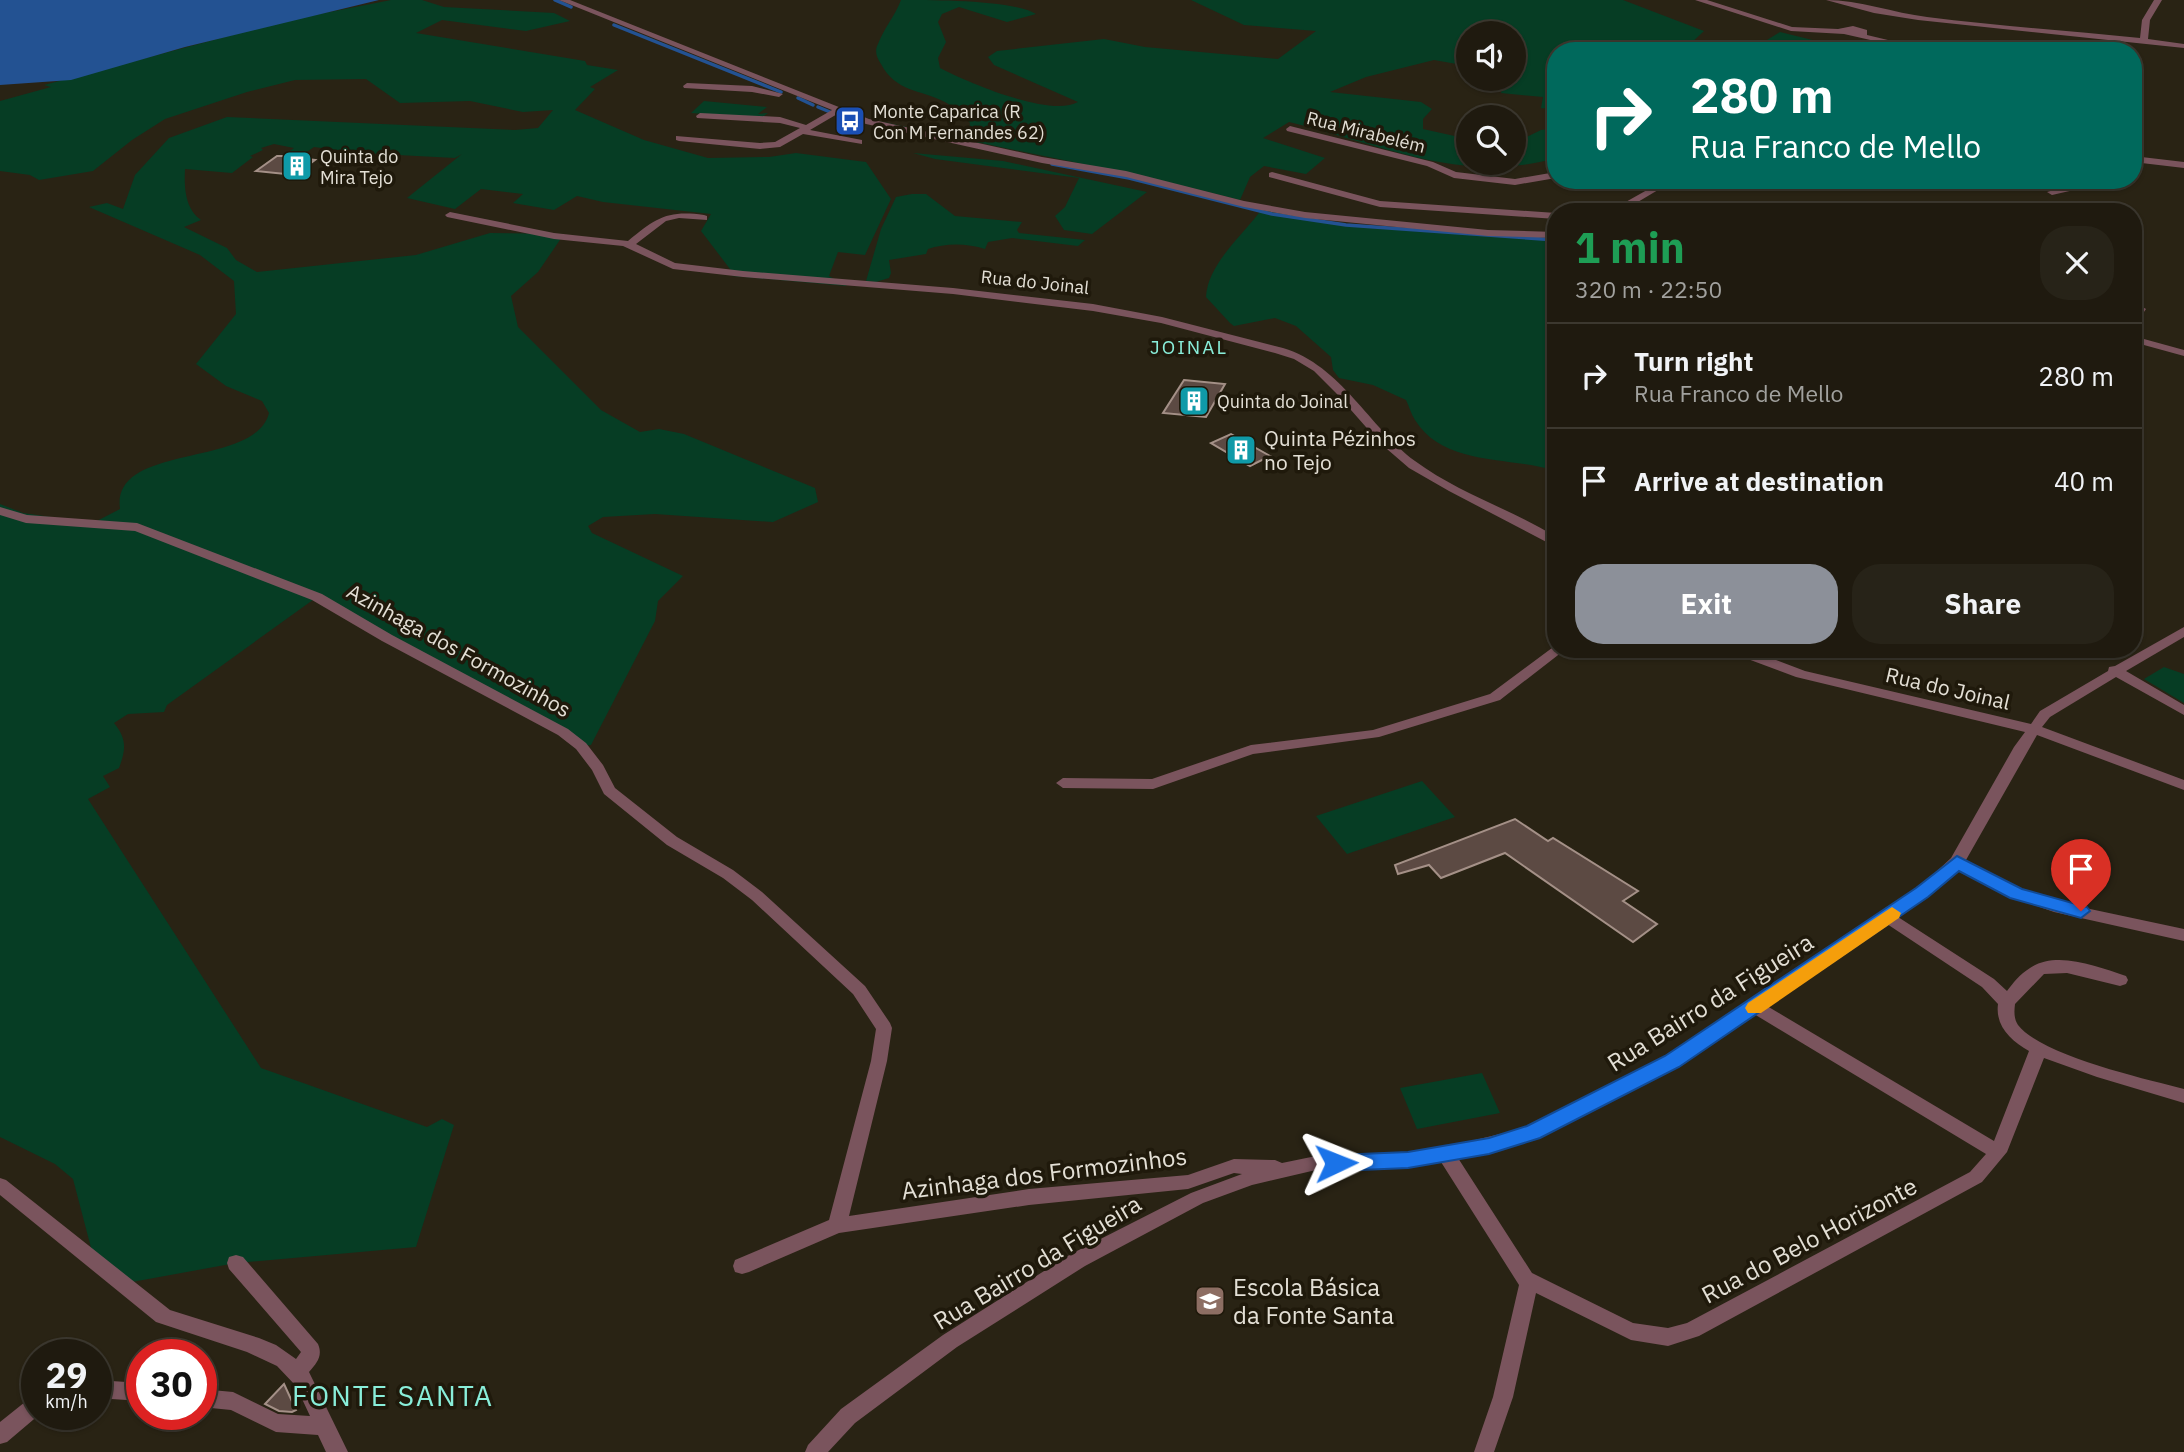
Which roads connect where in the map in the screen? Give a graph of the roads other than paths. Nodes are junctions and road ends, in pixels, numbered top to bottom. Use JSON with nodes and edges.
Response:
{"nodes":[{"id":1,"x":563,"y":0,"type":"edge"},
{"id":2,"x":1699,"y":0,"type":"edge"},
{"id":3,"x":1830,"y":0,"type":"edge"},
{"id":4,"x":2158,"y":0,"type":"edge"},
{"id":5,"x":1881,"y":13,"type":"junction"},
{"id":6,"x":1861,"y":32,"type":"junction"},
{"id":7,"x":2144,"y":40,"type":"junction"},
{"id":8,"x":1897,"y":42,"type":"edge"},
{"id":9,"x":2184,"y":46,"type":"edge"},
{"id":10,"x":687,"y":86,"type":"dead end"},
{"id":11,"x":804,"y":97,"type":"junction"},
{"id":12,"x":837,"y":111,"type":"junction"},
{"id":13,"x":700,"y":116,"type":"dead end"},
{"id":14,"x":803,"y":129,"type":"junction"},
{"id":15,"x":1290,"y":129,"type":"dead end"},
{"id":16,"x":679,"y":138,"type":"dead end"},
{"id":17,"x":859,"y":142,"type":"dead end"},
{"id":18,"x":2142,"y":160,"type":"edge"},
{"id":19,"x":2184,"y":164,"type":"edge"},
{"id":20,"x":1272,"y":175,"type":"dead end"},
{"id":21,"x":1547,"y":176,"type":"edge"},
{"id":22,"x":1652,"y":189,"type":"edge"},
{"id":23,"x":2066,"y":189,"type":"edge"},
{"id":24,"x":2052,"y":192,"type":"dead end"},
{"id":25,"x":1631,"y":203,"type":"edge"},
{"id":26,"x":450,"y":215,"type":"dead end"},
{"id":27,"x":1547,"y":215,"type":"edge"},
{"id":28,"x":704,"y":218,"type":"dead end"},
{"id":29,"x":1547,"y":235,"type":"edge"},
{"id":30,"x":629,"y":245,"type":"junction"},
{"id":31,"x":2142,"y":341,"type":"edge"},
{"id":32,"x":2184,"y":353,"type":"edge"},
{"id":33,"x":0,"y":511,"type":"edge"},
{"id":34,"x":1547,"y":538,"type":"edge"},
{"id":35,"x":2184,"y":631,"type":"edge"},
{"id":36,"x":2142,"y":654,"type":"edge"},
{"id":37,"x":1547,"y":657,"type":"edge"},
{"id":38,"x":1758,"y":658,"type":"edge"},
{"id":39,"x":2136,"y":658,"type":"edge"},
{"id":40,"x":2114,"y":670,"type":"junction"},
{"id":41,"x":2184,"y":711,"type":"edge"},
{"id":42,"x":2033,"y":729,"type":"junction"},
{"id":43,"x":1063,"y":783,"type":"dead end"},
{"id":44,"x":2184,"y":785,"type":"edge"},
{"id":45,"x":1957,"y":862,"type":"junction"},
{"id":46,"x":1886,"y":917,"type":"junction"},
{"id":47,"x":2184,"y":935,"type":"edge"},
{"id":48,"x":2120,"y":980,"type":"dead end"},
{"id":49,"x":2007,"y":1002,"type":"junction"},
{"id":50,"x":1756,"y":1007,"type":"junction"},
{"id":51,"x":2039,"y":1048,"type":"junction"},
{"id":52,"x":2184,"y":1096,"type":"edge"},
{"id":53,"x":1998,"y":1152,"type":"junction"},
{"id":54,"x":1446,"y":1154,"type":"junction"},
{"id":55,"x":1297,"y":1167,"type":"junction"},
{"id":56,"x":0,"y":1185,"type":"edge"},
{"id":57,"x":837,"y":1224,"type":"junction"},
{"id":58,"x":236,"y":1262,"type":"dead end"},
{"id":59,"x":743,"y":1266,"type":"dead end"},
{"id":60,"x":1529,"y":1281,"type":"junction"},
{"id":61,"x":297,"y":1372,"type":"junction"},
{"id":62,"x":217,"y":1400,"type":"edge"},
{"id":63,"x":21,"y":1417,"type":"edge"},
{"id":64,"x":323,"y":1426,"type":"junction"},
{"id":65,"x":0,"y":1435,"type":"edge"},
{"id":66,"x":338,"y":1452,"type":"edge"},
{"id":67,"x":815,"y":1452,"type":"edge"},
{"id":68,"x":1484,"y":1452,"type":"edge"}],
"edges":[{"from":1,"to":11,"type":"street"},
{"from":2,"to":6,"type":"street"},
{"from":3,"to":5,"type":"street"},
{"from":4,"to":7,"type":"street"},
{"from":5,"to":6,"type":"street"},
{"from":5,"to":7,"type":"street"},
{"from":6,"to":8,"type":"street"},
{"from":7,"to":9,"type":"street"},
{"from":10,"to":11,"type":"street"},
{"from":11,"to":12,"type":"street"},
{"from":12,"to":14,"type":"street"},
{"from":12,"to":29,"type":"street"},
{"from":13,"to":14,"type":"street"},
{"from":14,"to":16,"type":"street"},
{"from":14,"to":17,"type":"street"},
{"from":15,"to":21,"type":"street","name":"Rua Mirabelém"},
{"from":18,"to":19,"type":"street"},
{"from":20,"to":27,"type":"street"},
{"from":22,"to":25,"type":"street"},
{"from":23,"to":24,"type":"street"},
{"from":26,"to":30,"type":"street","name":"Rua do Joinal"},
{"from":28,"to":30,"type":"street"},
{"from":30,"to":34,"type":"street","name":"Rua do Joinal"},
{"from":31,"to":32,"type":"street"},
{"from":33,"to":57,"type":"street","name":"Azinhaga dos Formozinhos"},
{"from":35,"to":36,"type":"street","name":"Rua Bairro da Figueira"},
{"from":37,"to":43,"type":"street"},
{"from":38,"to":42,"type":"street","name":"Rua do Joinal"},
{"from":39,"to":40,"type":"street","name":"Rua Bairro da Figueira"},
{"from":40,"to":41,"type":"street"},
{"from":40,"to":42,"type":"street","name":"Rua Bairro da Figueira"},
{"from":42,"to":44,"type":"street","name":"Rua do Joinal"},
{"from":42,"to":45,"type":"street","name":"Rua Bairro da Figueira"},
{"from":45,"to":46,"type":"street","name":"Rua Bairro da Figueira"},
{"from":45,"to":47,"type":"street"},
{"from":46,"to":49,"type":"street"},
{"from":46,"to":50,"type":"street","name":"Rua Bairro da Figueira"},
{"from":48,"to":49,"type":"street"},
{"from":49,"to":51,"type":"street"},
{"from":50,"to":53,"type":"street"},
{"from":50,"to":54,"type":"street","name":"Rua Bairro da Figueira"},
{"from":51,"to":52,"type":"street"},
{"from":51,"to":53,"type":"street","name":"Rua do Belo Horizonte"},
{"from":53,"to":60,"type":"street","name":"Rua do Belo Horizonte"},
{"from":54,"to":55,"type":"street","name":"Rua Bairro da Figueira"},
{"from":54,"to":60,"type":"street"},
{"from":55,"to":57,"type":"street","name":"Azinhaga dos Formozinhos"},
{"from":55,"to":67,"type":"street","name":"Rua Bairro da Figueira"},
{"from":56,"to":61,"type":"street"},
{"from":57,"to":59,"type":"street","name":"Azinhaga dos Formozinhos"},
{"from":58,"to":61,"type":"street"},
{"from":60,"to":68,"type":"street"},
{"from":61,"to":64,"type":"street"},
{"from":62,"to":64,"type":"street"},
{"from":63,"to":65,"type":"street"},
{"from":64,"to":66,"type":"street"}]}
